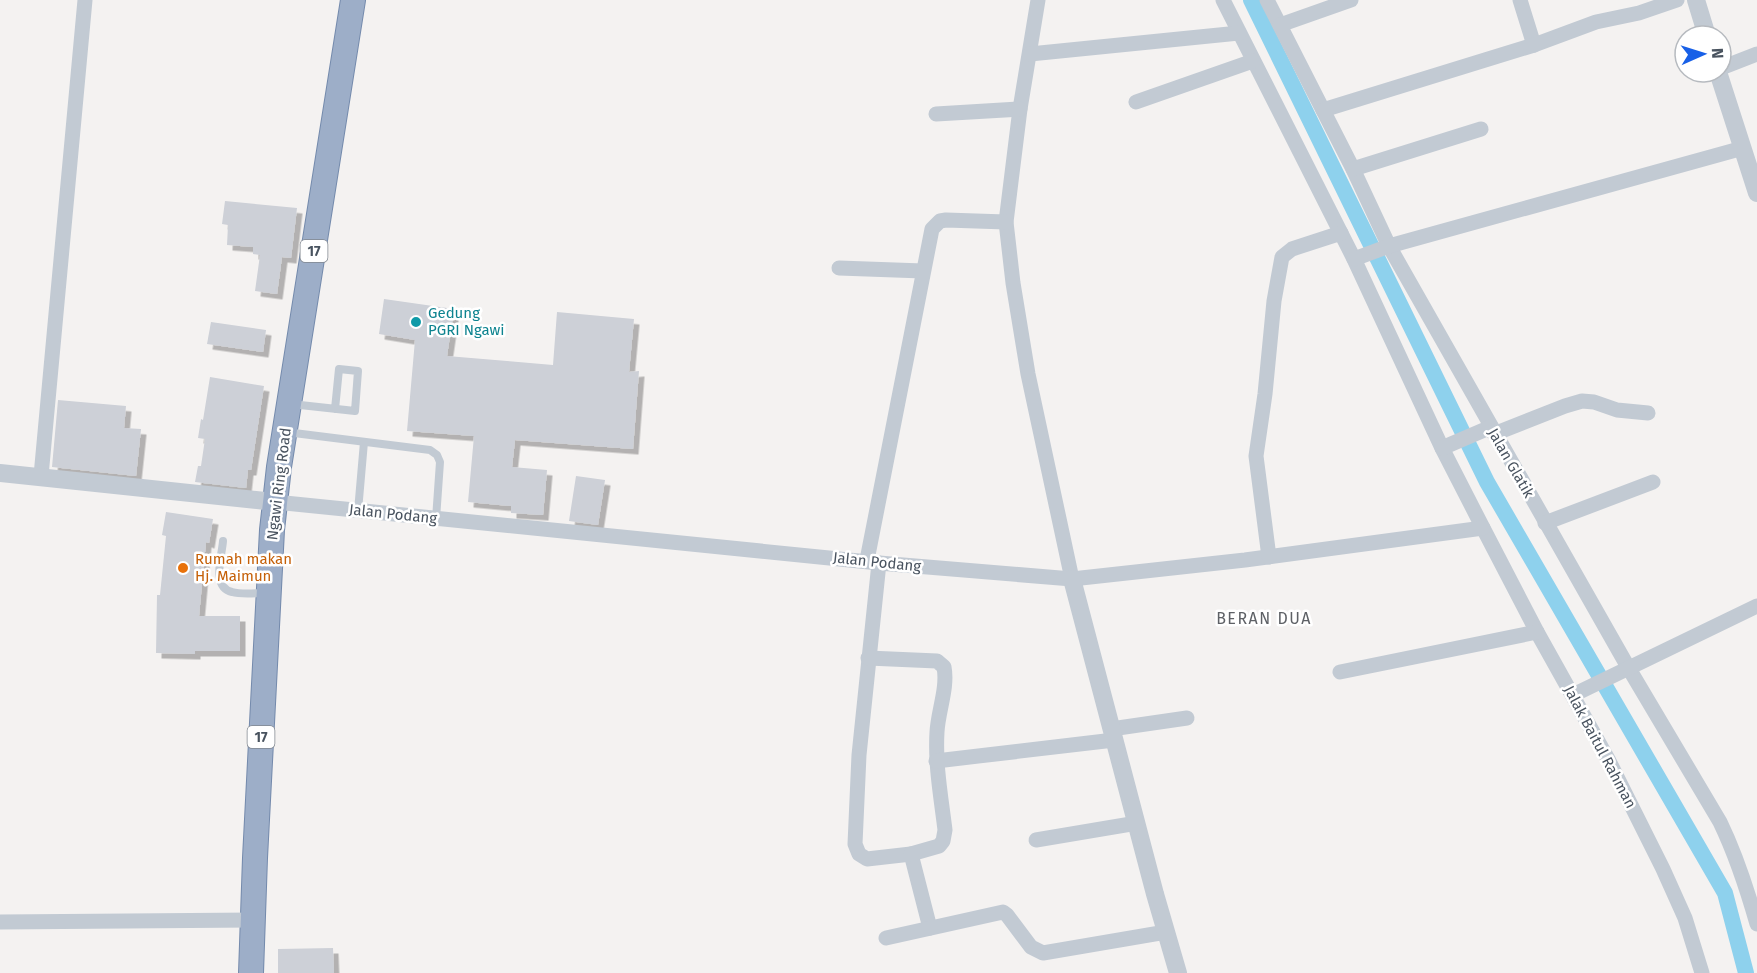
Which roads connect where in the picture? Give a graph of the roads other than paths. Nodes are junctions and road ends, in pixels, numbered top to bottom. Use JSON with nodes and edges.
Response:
{"nodes":[{"id":1,"x":85,"y":0,"type":"edge"},
{"id":2,"x":353,"y":0,"type":"edge"},
{"id":3,"x":1038,"y":0,"type":"edge"},
{"id":4,"x":1223,"y":0,"type":"edge"},
{"id":5,"x":1267,"y":0,"type":"edge"},
{"id":6,"x":1351,"y":0,"type":"edge"},
{"id":7,"x":1520,"y":0,"type":"edge"},
{"id":8,"x":1677,"y":0,"type":"edge"},
{"id":9,"x":1696,"y":0,"type":"edge"},
{"id":10,"x":1703,"y":24,"type":"edge"},
{"id":11,"x":1280,"y":25,"type":"junction"},
{"id":12,"x":1239,"y":33,"type":"junction"},
{"id":13,"x":1534,"y":45,"type":"junction"},
{"id":14,"x":1030,"y":54,"type":"junction"},
{"id":15,"x":1757,"y":54,"type":"edge"},
{"id":16,"x":1253,"y":61,"type":"junction"},
{"id":17,"x":1733,"y":63,"type":"edge"},
{"id":18,"x":1722,"y":84,"type":"edge"},
{"id":19,"x":1136,"y":102,"type":"dead end"},
{"id":20,"x":1020,"y":109,"type":"junction"},
{"id":21,"x":1323,"y":110,"type":"junction"},
{"id":22,"x":936,"y":114,"type":"dead end"},
{"id":23,"x":1481,"y":129,"type":"dead end"},
{"id":24,"x":1743,"y":148,"type":"junction"},
{"id":25,"x":1353,"y":169,"type":"junction"},
{"id":26,"x":1757,"y":193,"type":"edge"},
{"id":27,"x":1006,"y":222,"type":"junction"},
{"id":28,"x":1341,"y":233,"type":"junction"},
{"id":29,"x":1385,"y":248,"type":"junction"},
{"id":30,"x":1359,"y":257,"type":"junction"},
{"id":31,"x":839,"y":268,"type":"dead end"},
{"id":32,"x":922,"y":271,"type":"junction"},
{"id":33,"x":289,"y":404,"type":"junction"},
{"id":34,"x":335,"y":409,"type":"junction"},
{"id":35,"x":1648,"y":413,"type":"dead end"},
{"id":36,"x":1487,"y":431,"type":"junction"},
{"id":37,"x":285,"y":432,"type":"junction"},
{"id":38,"x":364,"y":442,"type":"junction"},
{"id":39,"x":1442,"y":448,"type":"junction"},
{"id":40,"x":0,"y":473,"type":"edge"},
{"id":41,"x":41,"y":476,"type":"junction"},
{"id":42,"x":1653,"y":482,"type":"dead end"},
{"id":43,"x":275,"y":502,"type":"junction"},
{"id":44,"x":358,"y":511,"type":"junction"},
{"id":45,"x":436,"y":519,"type":"junction"},
{"id":46,"x":1545,"y":523,"type":"junction"},
{"id":47,"x":1483,"y":528,"type":"junction"},
{"id":48,"x":224,"y":541,"type":"dead end"},
{"id":49,"x":1269,"y":557,"type":"junction"},
{"id":50,"x":873,"y":562,"type":"junction"},
{"id":51,"x":1072,"y":579,"type":"junction"},
{"id":52,"x":269,"y":593,"type":"junction"},
{"id":53,"x":1757,"y":606,"type":"edge"},
{"id":54,"x":1537,"y":632,"type":"junction"},
{"id":55,"x":868,"y":658,"type":"junction"},
{"id":56,"x":1628,"y":668,"type":"junction"},
{"id":57,"x":1340,"y":672,"type":"dead end"},
{"id":58,"x":1573,"y":696,"type":"junction"},
{"id":59,"x":1186,"y":718,"type":"dead end"},
{"id":60,"x":1113,"y":734,"type":"junction"},
{"id":61,"x":936,"y":761,"type":"junction"},
{"id":62,"x":1137,"y":823,"type":"junction"},
{"id":63,"x":1036,"y":840,"type":"dead end"},
{"id":64,"x":911,"y":854,"type":"junction"},
{"id":65,"x":253,"y":920,"type":"junction"},
{"id":66,"x":0,"y":922,"type":"edge"},
{"id":67,"x":1757,"y":924,"type":"edge"},
{"id":68,"x":930,"y":928,"type":"junction"},
{"id":69,"x":1166,"y":932,"type":"junction"},
{"id":70,"x":886,"y":938,"type":"dead end"},
{"id":71,"x":251,"y":973,"type":"edge"},
{"id":72,"x":1178,"y":973,"type":"edge"},
{"id":73,"x":1702,"y":973,"type":"edge"}],
"edges":[{"from":1,"to":41,"type":"street"},
{"from":2,"to":33,"type":"highway","name":"Ngawi Ring Road","number":"17"},
{"from":3,"to":14,"type":"street"},
{"from":4,"to":12,"type":"street","name":"Jalak Baitul Rahman"},
{"from":5,"to":11,"type":"street","name":"Jalan Glatik"},
{"from":6,"to":11,"type":"street"},
{"from":7,"to":13,"type":"street"},
{"from":8,"to":13,"type":"street"},
{"from":9,"to":10,"type":"street"},
{"from":11,"to":21,"type":"street","name":"Jalan Glatik"},
{"from":12,"to":14,"type":"street"},
{"from":12,"to":16,"type":"street","name":"Jalak Baitul Rahman"},
{"from":13,"to":21,"type":"street"},
{"from":14,"to":20,"type":"street"},
{"from":15,"to":17,"type":"street"},
{"from":16,"to":19,"type":"street"},
{"from":16,"to":28,"type":"street","name":"Jalak Baitul Rahman"},
{"from":18,"to":24,"type":"street"},
{"from":20,"to":22,"type":"street"},
{"from":20,"to":27,"type":"street"},
{"from":21,"to":25,"type":"street","name":"Jalan Glatik"},
{"from":23,"to":25,"type":"street"},
{"from":24,"to":26,"type":"street"},
{"from":24,"to":29,"type":"street"},
{"from":25,"to":29,"type":"street","name":"Jalan Glatik"},
{"from":27,"to":32,"type":"street"},
{"from":27,"to":51,"type":"street"},
{"from":28,"to":30,"type":"street","name":"Jalak Baitul Rahman"},
{"from":28,"to":49,"type":"street"},
{"from":29,"to":30,"type":"street"},
{"from":29,"to":36,"type":"street","name":"Jalan Glatik"},
{"from":30,"to":39,"type":"street","name":"Jalak Baitul Rahman"},
{"from":31,"to":32,"type":"street"},
{"from":32,"to":50,"type":"street"},
{"from":33,"to":34,"type":"lane"},
{"from":33,"to":37,"type":"highway","name":"Ngawi Ring Road","number":"17"},
{"from":34,"to":34,"type":"lane"},
{"from":35,"to":36,"type":"street"},
{"from":36,"to":39,"type":"street"},
{"from":36,"to":46,"type":"street","name":"Jalan Glatik"},
{"from":37,"to":38,"type":"lane"},
{"from":37,"to":43,"type":"highway","name":"Ngawi Ring Road","number":"17"},
{"from":38,"to":44,"type":"lane"},
{"from":38,"to":45,"type":"lane"},
{"from":39,"to":47,"type":"street","name":"Jalak Baitul Rahman"},
{"from":40,"to":41,"type":"street"},
{"from":41,"to":43,"type":"street"},
{"from":42,"to":46,"type":"street"},
{"from":43,"to":44,"type":"street","name":"Jalan Podang"},
{"from":43,"to":52,"type":"highway","name":"Ngawi Ring Road","number":"17"},
{"from":44,"to":45,"type":"street","name":"Jalan Podang"},
{"from":45,"to":50,"type":"street","name":"Jalan Podang"},
{"from":46,"to":56,"type":"street","name":"Jalan Glatik"},
{"from":47,"to":49,"type":"street","name":"Jalan Podang"},
{"from":47,"to":54,"type":"street","name":"Jalak Baitul Rahman"},
{"from":48,"to":52,"type":"lane"},
{"from":49,"to":51,"type":"street","name":"Jalan Podang"},
{"from":50,"to":51,"type":"street","name":"Jalan Podang"},
{"from":50,"to":55,"type":"street"},
{"from":51,"to":60,"type":"street"},
{"from":52,"to":65,"type":"highway","name":"Ngawi Ring Road","number":"17"},
{"from":53,"to":56,"type":"street"},
{"from":54,"to":57,"type":"street"},
{"from":54,"to":58,"type":"street","name":"Jalak Baitul Rahman"},
{"from":55,"to":61,"type":"street"},
{"from":55,"to":64,"type":"street"},
{"from":56,"to":58,"type":"street"},
{"from":56,"to":67,"type":"street","name":"Jalan Glatik"},
{"from":58,"to":73,"type":"street","name":"Jalak Baitul Rahman"},
{"from":59,"to":60,"type":"street"},
{"from":60,"to":61,"type":"street"},
{"from":60,"to":62,"type":"street"},
{"from":61,"to":64,"type":"street"},
{"from":62,"to":63,"type":"street"},
{"from":62,"to":69,"type":"street"},
{"from":64,"to":68,"type":"street"},
{"from":65,"to":66,"type":"street"},
{"from":65,"to":71,"type":"highway","name":"Ngawi Ring Road","number":"17"},
{"from":68,"to":69,"type":"street"},
{"from":68,"to":70,"type":"street"},
{"from":69,"to":72,"type":"street"}]}
